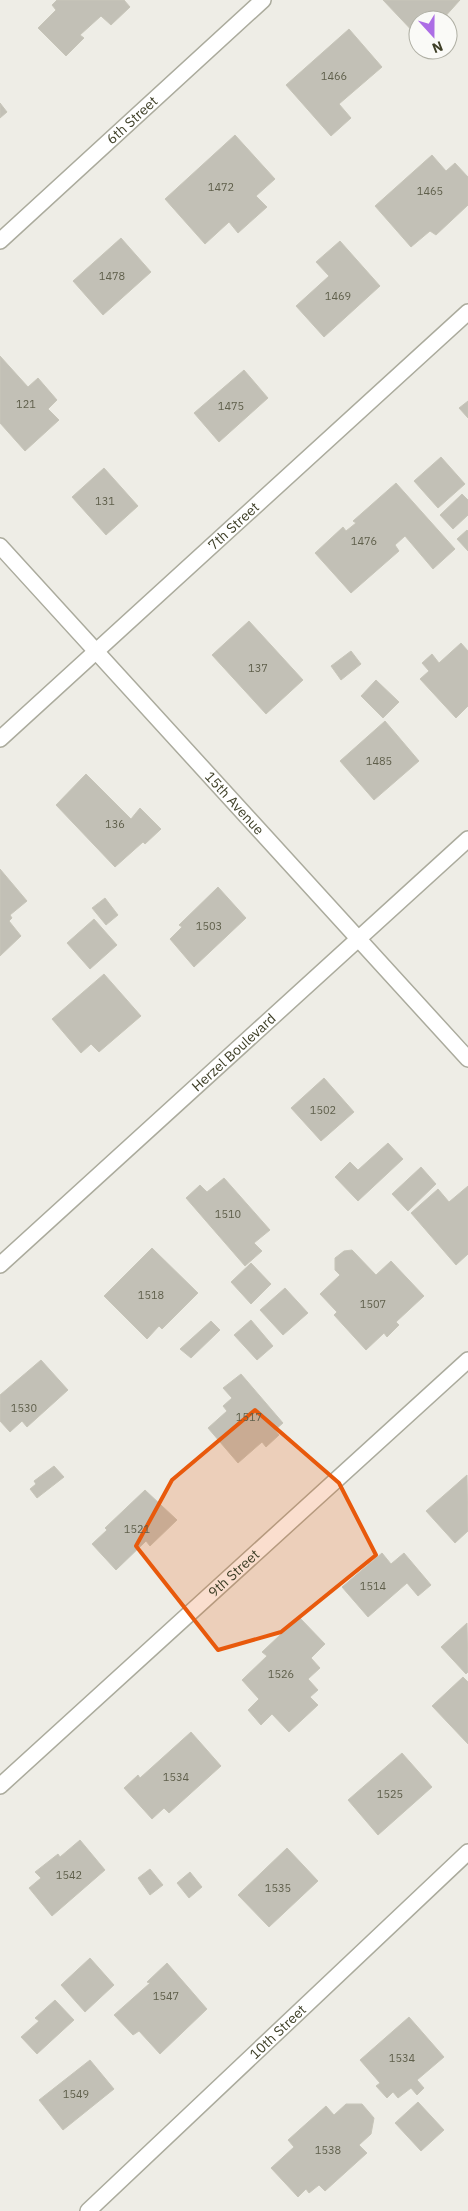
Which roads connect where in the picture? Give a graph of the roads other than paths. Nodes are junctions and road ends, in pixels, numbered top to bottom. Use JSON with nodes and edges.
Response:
{"nodes":[{"id":1,"x":263,"y":0,"type":"edge"},
{"id":2,"x":0,"y":241,"type":"edge"},
{"id":3,"x":468,"y":312,"type":"edge"},
{"id":4,"x":0,"y":546,"type":"edge"},
{"id":5,"x":97,"y":650,"type":"junction"},
{"id":6,"x":0,"y":739,"type":"edge"},
{"id":7,"x":468,"y":839,"type":"edge"},
{"id":8,"x":359,"y":939,"type":"junction"},
{"id":9,"x":468,"y":1059,"type":"edge"},
{"id":10,"x":0,"y":1265,"type":"edge"},
{"id":11,"x":468,"y":1360,"type":"edge"},
{"id":12,"x":0,"y":1786,"type":"edge"},
{"id":13,"x":468,"y":1852,"type":"edge"},
{"id":14,"x":88,"y":2211,"type":"edge"}],
"edges":[{"from":1,"to":2,"type":"street","name":"6th Street"},
{"from":3,"to":5,"type":"street","name":"7th Street"},
{"from":4,"to":5,"type":"street","name":"15th Avenue"},
{"from":5,"to":6,"type":"street","name":"7th Street"},
{"from":5,"to":8,"type":"street","name":"15th Avenue"},
{"from":7,"to":8,"type":"street","name":"Herzel Boulevard"},
{"from":8,"to":9,"type":"street","name":"15th Avenue"},
{"from":8,"to":10,"type":"street","name":"Herzel Boulevard"},
{"from":11,"to":12,"type":"street","name":"9th Street"},
{"from":13,"to":14,"type":"street","name":"10th Street"}]}
